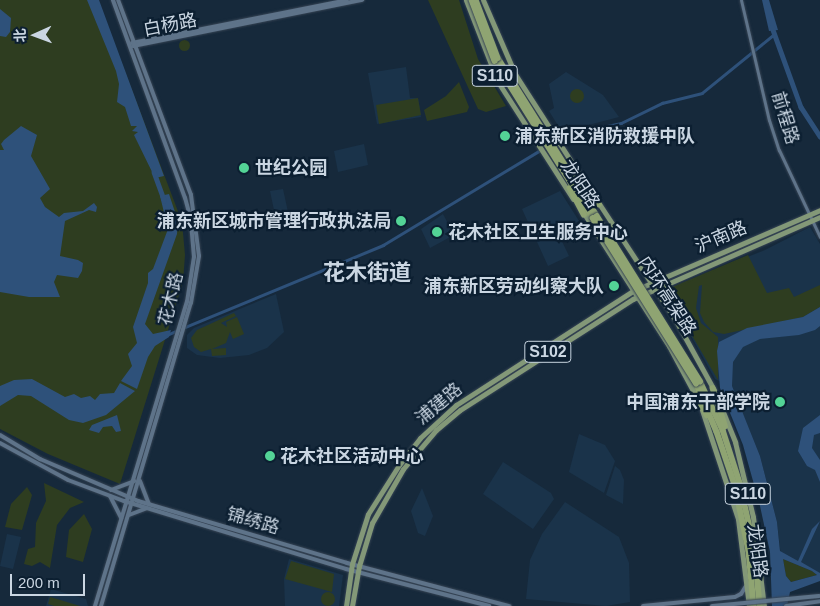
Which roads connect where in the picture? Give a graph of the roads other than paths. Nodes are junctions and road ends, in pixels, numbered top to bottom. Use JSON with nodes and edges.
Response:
{"nodes":[{"id":1,"x":113,"y":0,"type":"edge"},
{"id":2,"x":118,"y":0,"type":"edge"},
{"id":3,"x":347,"y":0,"type":"edge"},
{"id":4,"x":362,"y":0,"type":"edge"},
{"id":5,"x":466,"y":0,"type":"edge"},
{"id":6,"x":472,"y":0,"type":"edge"},
{"id":7,"x":476,"y":0,"type":"edge"},
{"id":8,"x":483,"y":0,"type":"edge"},
{"id":9,"x":741,"y":0,"type":"edge"},
{"id":10,"x":132,"y":45,"type":"junction"},
{"id":11,"x":496,"y":59,"type":"junction"},
{"id":12,"x":546,"y":140,"type":"junction"},
{"id":13,"x":552,"y":150,"type":"junction"},
{"id":14,"x":599,"y":204,"type":"joint"},
{"id":15,"x":820,"y":210,"type":"edge"},
{"id":16,"x":584,"y":214,"type":"joint"},
{"id":17,"x":809,"y":214,"type":"junction"},
{"id":18,"x":820,"y":217,"type":"edge"},
{"id":19,"x":811,"y":220,"type":"junction"},
{"id":20,"x":820,"y":237,"type":"edge"},
{"id":21,"x":650,"y":282,"type":"junction"},
{"id":22,"x":655,"y":288,"type":"junction"},
{"id":23,"x":633,"y":291,"type":"junction"},
{"id":24,"x":638,"y":297,"type":"junction"},
{"id":25,"x":183,"y":322,"type":"junction"},
{"id":26,"x":698,"y":382,"type":"junction"},
{"id":27,"x":713,"y":388,"type":"junction"},
{"id":28,"x":696,"y":396,"type":"junction"},
{"id":29,"x":0,"y":435,"type":"edge"},
{"id":30,"x":0,"y":443,"type":"edge"},
{"id":31,"x":733,"y":460,"type":"junction"},
{"id":32,"x":134,"y":480,"type":"junction"},
{"id":33,"x":140,"y":481,"type":"junction"},
{"id":34,"x":111,"y":490,"type":"junction"},
{"id":35,"x":110,"y":496,"type":"junction"},
{"id":36,"x":129,"y":500,"type":"junction"},
{"id":37,"x":134,"y":501,"type":"junction"},
{"id":38,"x":740,"y":504,"type":"junction"},
{"id":39,"x":148,"y":506,"type":"junction"},
{"id":40,"x":129,"y":515,"type":"junction"},
{"id":41,"x":121,"y":520,"type":"junction"},
{"id":42,"x":745,"y":559,"type":"junction"},
{"id":43,"x":352,"y":564,"type":"junction"},
{"id":44,"x":359,"y":566,"type":"junction"},
{"id":45,"x":351,"y":571,"type":"junction"},
{"id":46,"x":358,"y":572,"type":"junction"},
{"id":47,"x":820,"y":596,"type":"edge"},
{"id":48,"x":820,"y":602,"type":"edge"},
{"id":49,"x":94,"y":606,"type":"edge"},
{"id":50,"x":101,"y":606,"type":"edge"},
{"id":51,"x":346,"y":606,"type":"edge"},
{"id":52,"x":352,"y":606,"type":"edge"},
{"id":53,"x":490,"y":606,"type":"edge"},
{"id":54,"x":509,"y":606,"type":"edge"},
{"id":55,"x":643,"y":606,"type":"edge"},
{"id":56,"x":712,"y":606,"type":"edge"},
{"id":57,"x":749,"y":606,"type":"edge"},
{"id":58,"x":754,"y":606,"type":"edge"},
{"id":59,"x":760,"y":606,"type":"edge"},
{"id":60,"x":764,"y":606,"type":"edge"},
{"id":61,"x":786,"y":606,"type":"edge"}],
"edges":[{"from":1,"to":10,"type":"main road","name":"花木路"},
{"from":2,"to":10,"type":"main road","name":"花木路"},
{"from":3,"to":10,"type":"main road","name":"白杨路"},
{"from":4,"to":10,"type":"main road","name":"白杨路"},
{"from":5,"to":12,"type":"main road","name":"龙阳路","number":"S110"},
{"from":6,"to":11,"type":"highway","name":"内环高架路","bridge":true},
{"from":7,"to":11,"type":"highway","name":"内环高架路","bridge":true},
{"from":8,"to":12,"type":"main road","name":"龙阳路","number":"S110"},
{"from":9,"to":17,"type":"street","name":"前程路"},
{"from":10,"to":25,"type":"main road","name":"花木路"},
{"from":11,"to":12,"type":"highway","name":"内环高架路"},
{"from":11,"to":12,"type":"highway","name":"内环高架路"},
{"from":12,"to":13,"type":"highway","name":"内环高架路"},
{"from":12,"to":13,"type":"main road","name":"龙阳路","number":"S110"},
{"from":13,"to":14,"type":"highway"},
{"from":13,"to":16,"type":"highway"},
{"from":13,"to":26,"type":"highway","name":"内环高架路","bridge":true},
{"from":14,"to":21,"type":"main road","name":"龙阳路","number":"S110"},
{"from":15,"to":17,"type":"main road","name":"沪南路","number":"S102"},
{"from":16,"to":23,"type":"main road","name":"龙阳路","number":"S110"},
{"from":17,"to":19,"type":"street","name":"前程路"},
{"from":17,"to":21,"type":"main road","name":"沪南路","number":"S102"},
{"from":18,"to":19,"type":"main road","name":"沪南路","number":"S102"},
{"from":19,"to":20,"type":"street","name":"前程路"},
{"from":19,"to":22,"type":"main road","name":"沪南路","number":"S102"},
{"from":21,"to":22,"type":"main road","name":"龙阳路","number":"S110"},
{"from":21,"to":23,"type":"main road","name":"沪南路","number":"S102"},
{"from":22,"to":24,"type":"main road","name":"沪南路","number":"S102"},
{"from":22,"to":27,"type":"main road","name":"龙阳路","number":"S110"},
{"from":23,"to":24,"type":"main road","name":"龙阳路","number":"S110"},
{"from":23,"to":43,"type":"main road","name":"浦建路","number":"S102"},
{"from":24,"to":28,"type":"main road","name":"龙阳路","number":"S110"},
{"from":24,"to":44,"type":"main road","name":"浦建路","number":"S102"},
{"from":25,"to":32,"type":"main road","name":"花木路"},
{"from":25,"to":33,"type":"main road","name":"花木路"},
{"from":26,"to":31,"type":"highway","name":"内环高架路"},
{"from":26,"to":38,"type":"highway","name":"内环高架路"},
{"from":27,"to":31,"type":"highway"},
{"from":27,"to":60,"type":"main road","name":"龙阳路","number":"S110"},
{"from":28,"to":38,"type":"highway"},
{"from":28,"to":42,"type":"main road","name":"龙阳路","number":"S110"},
{"from":29,"to":34,"type":"main road","name":"锦绣路"},
{"from":30,"to":35,"type":"main road","name":"锦绣路"},
{"from":31,"to":59,"type":"highway","name":"内环高架路"},
{"from":32,"to":34,"type":"main road"},
{"from":32,"to":36,"type":"main road","name":"花木路"},
{"from":33,"to":37,"type":"main road","name":"花木路"},
{"from":33,"to":39,"type":"main road"},
{"from":34,"to":36,"type":"main road","name":"锦绣路"},
{"from":35,"to":36,"type":"main road","name":"锦绣路"},
{"from":35,"to":41,"type":"main road"},
{"from":36,"to":37,"type":"main road","name":"锦绣路"},
{"from":36,"to":41,"type":"main road","name":"花木路"},
{"from":37,"to":39,"type":"main road","name":"锦绣路"},
{"from":37,"to":40,"type":"main road","name":"花木路"},
{"from":38,"to":58,"type":"highway","name":"内环高架路"},
{"from":39,"to":40,"type":"main road"},
{"from":39,"to":43,"type":"main road","name":"锦绣路"},
{"from":39,"to":45,"type":"main road","name":"锦绣路"},
{"from":40,"to":50,"type":"main road","name":"花木路"},
{"from":41,"to":49,"type":"main road","name":"花木路"},
{"from":42,"to":55,"type":"main road"},
{"from":42,"to":57,"type":"main road","name":"龙阳路","number":"S110"},
{"from":43,"to":44,"type":"main road","name":"锦绣路"},
{"from":43,"to":45,"type":"main road","name":"浦建路","number":"S102"},
{"from":44,"to":46,"type":"main road","name":"浦建路","number":"S102"},
{"from":44,"to":54,"type":"main road","name":"锦绣路"},
{"from":45,"to":46,"type":"main road","name":"锦绣路"},
{"from":45,"to":51,"type":"main road","name":"浦建路","number":"S102"},
{"from":46,"to":52,"type":"main road","name":"浦建路","number":"S102"},
{"from":46,"to":53,"type":"main road","name":"锦绣路"},
{"from":47,"to":56,"type":"main road","bridge":true},
{"from":48,"to":61,"type":"main road"}]}
